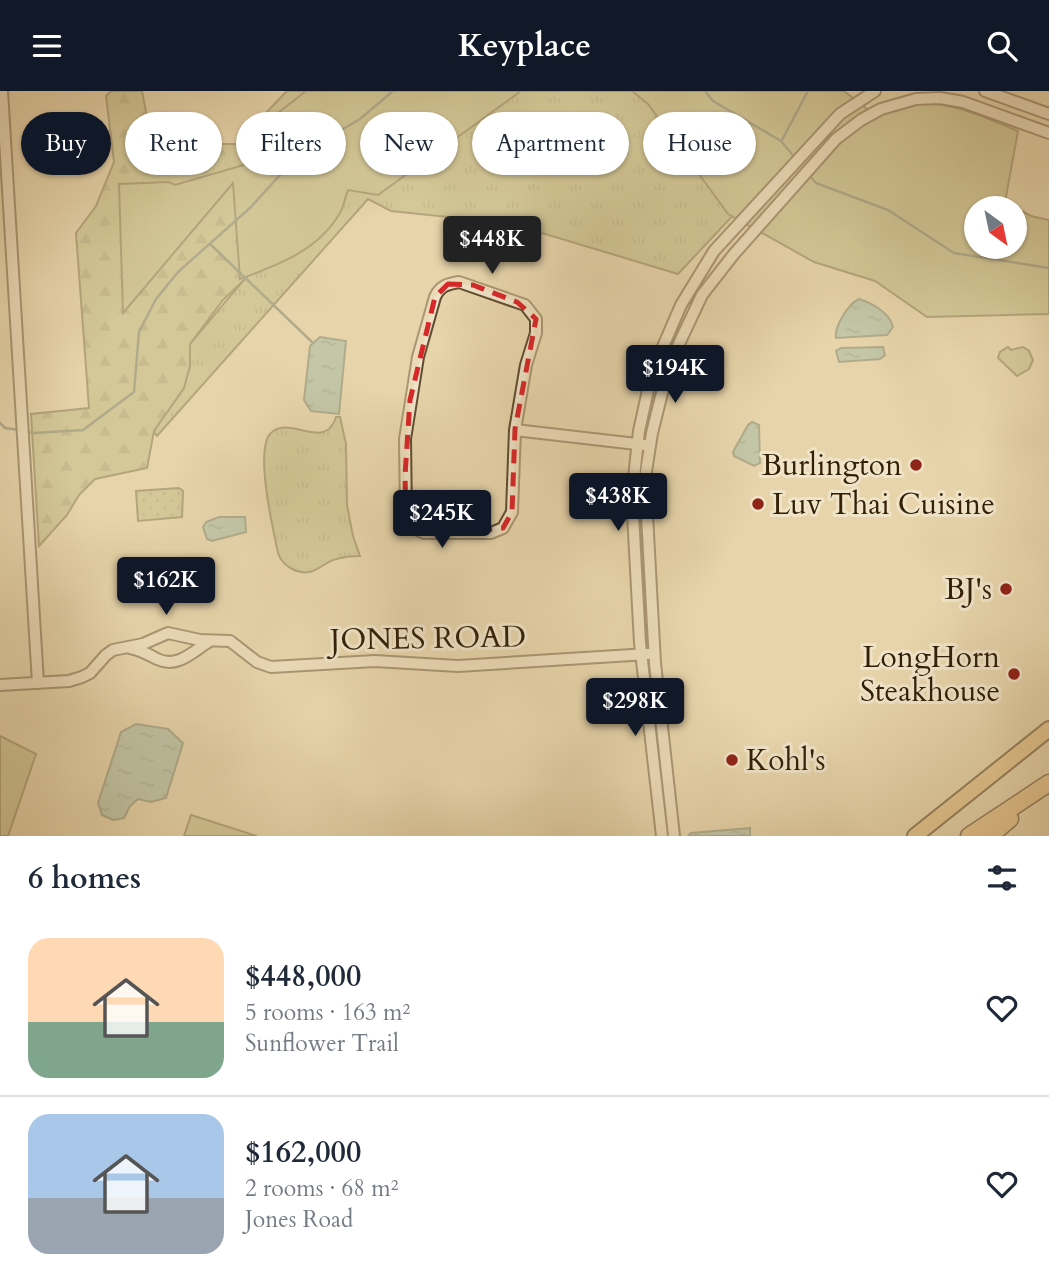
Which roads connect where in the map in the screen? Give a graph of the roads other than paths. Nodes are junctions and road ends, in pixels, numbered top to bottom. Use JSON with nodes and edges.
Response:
{"nodes":[{"id":1,"x":2,"y":91,"type":"edge"},
{"id":2,"x":875,"y":91,"type":"edge"},
{"id":3,"x":985,"y":91,"type":"edge"},
{"id":4,"x":1049,"y":114,"type":"edge"},
{"id":5,"x":1049,"y":133,"type":"edge"},
{"id":6,"x":515,"y":431,"type":"junction"},
{"id":7,"x":638,"y":445,"type":"junction"},
{"id":8,"x":650,"y":446,"type":"junction"},
{"id":9,"x":210,"y":641,"type":"junction"},
{"id":10,"x":124,"y":647,"type":"junction"},
{"id":11,"x":655,"y":654,"type":"junction"},
{"id":12,"x":642,"y":655,"type":"junction"},
{"id":13,"x":38,"y":683,"type":"junction"},
{"id":14,"x":0,"y":685,"type":"edge"},
{"id":15,"x":659,"y":698,"type":"junction"},
{"id":16,"x":647,"y":699,"type":"junction"},
{"id":17,"x":1049,"y":729,"type":"edge"},
{"id":18,"x":667,"y":772,"type":"junction"},
{"id":19,"x":655,"y":773,"type":"junction"},
{"id":20,"x":1049,"y":784,"type":"edge"},
{"id":21,"x":662,"y":836,"type":"edge"},
{"id":22,"x":674,"y":836,"type":"edge"},
{"id":23,"x":915,"y":836,"type":"edge"},
{"id":24,"x":969,"y":836,"type":"edge"},
{"id":25,"x":990,"y":836,"type":"edge"}],
"edges":[{"from":1,"to":13,"type":"street"},
{"from":2,"to":7,"type":"street"},
{"from":3,"to":4,"type":"street"},
{"from":5,"to":8,"type":"street"},
{"from":6,"to":6,"type":"street"},
{"from":6,"to":7,"type":"street"},
{"from":7,"to":8,"type":"street"},
{"from":7,"to":12,"type":"street"},
{"from":8,"to":11,"type":"street"},
{"from":9,"to":10,"type":"street","name":"JONES ROAD"},
{"from":9,"to":10,"type":"street"},
{"from":9,"to":12,"type":"street","name":"JONES ROAD"},
{"from":10,"to":13,"type":"street","name":"JONES ROAD"},
{"from":11,"to":12,"type":"street","name":"JONES ROAD"},
{"from":11,"to":15,"type":"street"},
{"from":12,"to":16,"type":"street"},
{"from":13,"to":14,"type":"street","name":"JONES ROAD"},
{"from":15,"to":16,"type":"street"},
{"from":15,"to":18,"type":"street"},
{"from":16,"to":19,"type":"street"},
{"from":17,"to":23,"type":"main road"},
{"from":18,"to":19,"type":"street"},
{"from":18,"to":22,"type":"street"},
{"from":19,"to":21,"type":"street"},
{"from":20,"to":24,"type":"highway"},
{"from":20,"to":25,"type":"highway"}]}
